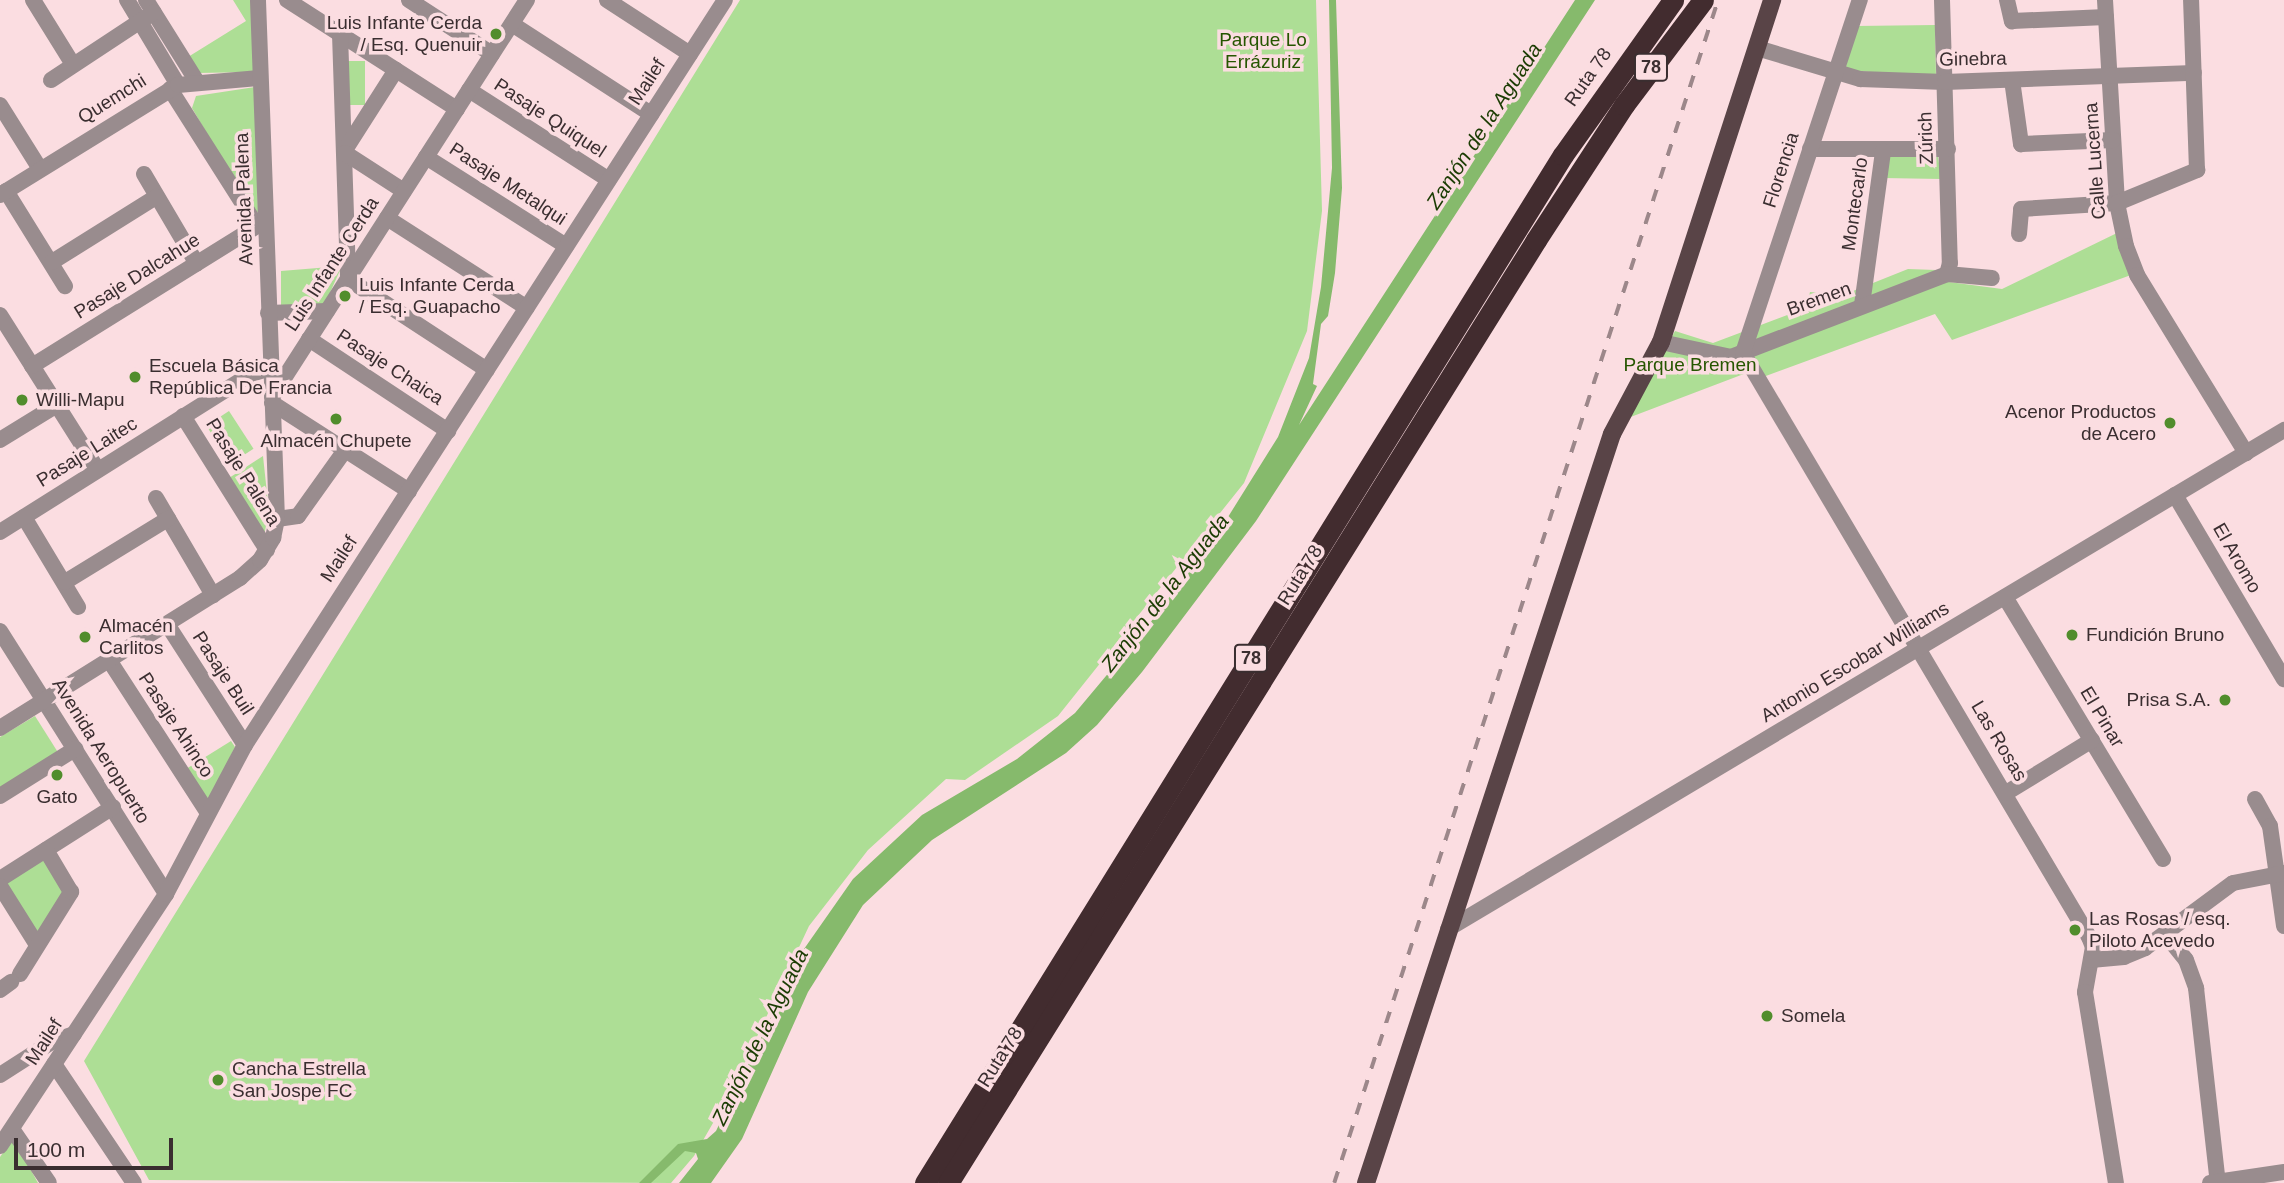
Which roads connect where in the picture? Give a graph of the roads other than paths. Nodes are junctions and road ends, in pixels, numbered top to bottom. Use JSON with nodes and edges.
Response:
{"nodes":[{"id":1,"x":33,"y":0,"type":"edge"},
{"id":2,"x":127,"y":0,"type":"edge"},
{"id":3,"x":258,"y":0,"type":"edge"},
{"id":4,"x":287,"y":0,"type":"edge"},
{"id":5,"x":409,"y":0,"type":"edge"},
{"id":6,"x":527,"y":0,"type":"edge"},
{"id":7,"x":607,"y":0,"type":"edge"},
{"id":8,"x":724,"y":0,"type":"edge"},
{"id":9,"x":1673,"y":0,"type":"edge"},
{"id":10,"x":1703,"y":0,"type":"edge"},
{"id":11,"x":1860,"y":0,"type":"edge"},
{"id":12,"x":1942,"y":0,"type":"edge"},
{"id":13,"x":2007,"y":0,"type":"edge"},
{"id":14,"x":2105,"y":0,"type":"edge"},
{"id":15,"x":2191,"y":0,"type":"edge"},
{"id":16,"x":427,"y":5,"type":"edge"},
{"id":17,"x":1772,"y":5,"type":"edge"},
{"id":18,"x":147,"y":11,"type":"edge"},
{"id":19,"x":2106,"y":17,"type":"junction"},
{"id":20,"x":512,"y":24,"type":"junction"},
{"id":21,"x":340,"y":34,"type":"junction"},
{"id":22,"x":1757,"y":48,"type":"junction"},
{"id":23,"x":492,"y":54,"type":"junction"},
{"id":24,"x":690,"y":54,"type":"junction"},
{"id":25,"x":72,"y":64,"type":"junction"},
{"id":26,"x":396,"y":70,"type":"junction"},
{"id":27,"x":2194,"y":73,"type":"junction"},
{"id":28,"x":1835,"y":74,"type":"junction"},
{"id":29,"x":2109,"y":76,"type":"junction"},
{"id":30,"x":260,"y":78,"type":"junction"},
{"id":31,"x":51,"y":80,"type":"dead end"},
{"id":32,"x":196,"y":80,"type":"junction"},
{"id":33,"x":2012,"y":80,"type":"junction"},
{"id":34,"x":1945,"y":82,"type":"junction"},
{"id":35,"x":174,"y":87,"type":"junction"},
{"id":36,"x":469,"y":90,"type":"junction"},
{"id":37,"x":0,"y":105,"type":"edge"},
{"id":38,"x":457,"y":110,"type":"junction"},
{"id":39,"x":651,"y":114,"type":"junction"},
{"id":40,"x":2113,"y":140,"type":"junction"},
{"id":41,"x":1810,"y":149,"type":"junction"},
{"id":42,"x":1948,"y":149,"type":"junction"},
{"id":43,"x":345,"y":151,"type":"junction"},
{"id":44,"x":1883,"y":151,"type":"junction"},
{"id":45,"x":426,"y":157,"type":"junction"},
{"id":46,"x":40,"y":169,"type":"junction"},
{"id":47,"x":144,"y":174,"type":"dead end"},
{"id":48,"x":609,"y":180,"type":"junction"},
{"id":49,"x":404,"y":191,"type":"junction"},
{"id":50,"x":3,"y":193,"type":"edge"},
{"id":51,"x":156,"y":197,"type":"junction"},
{"id":52,"x":2117,"y":203,"type":"junction"},
{"id":53,"x":387,"y":218,"type":"junction"},
{"id":54,"x":262,"y":225,"type":"junction"},
{"id":55,"x":2019,"y":234,"type":"dead end"},
{"id":56,"x":566,"y":246,"type":"junction"},
{"id":57,"x":52,"y":262,"type":"junction"},
{"id":58,"x":197,"y":264,"type":"junction"},
{"id":59,"x":1947,"y":274,"type":"junction"},
{"id":60,"x":1992,"y":278,"type":"dead end"},
{"id":61,"x":348,"y":279,"type":"junction"},
{"id":62,"x":65,"y":286,"type":"dead end"},
{"id":63,"x":1862,"y":305,"type":"junction"},
{"id":64,"x":527,"y":308,"type":"junction"},
{"id":65,"x":327,"y":311,"type":"junction"},
{"id":66,"x":268,"y":313,"type":"junction"},
{"id":67,"x":0,"y":314,"type":"edge"},
{"id":68,"x":309,"y":340,"type":"junction"},
{"id":69,"x":1661,"y":342,"type":"junction"},
{"id":70,"x":1743,"y":353,"type":"junction"},
{"id":71,"x":32,"y":366,"type":"junction"},
{"id":72,"x":271,"y":368,"type":"junction"},
{"id":73,"x":487,"y":370,"type":"junction"},
{"id":74,"x":272,"y":400,"type":"junction"},
{"id":75,"x":57,"y":405,"type":"junction"},
{"id":76,"x":183,"y":416,"type":"junction"},
{"id":77,"x":448,"y":430,"type":"junction"},
{"id":78,"x":2284,"y":430,"type":"edge"},
{"id":79,"x":0,"y":440,"type":"edge"},
{"id":80,"x":345,"y":450,"type":"junction"},
{"id":81,"x":2246,"y":453,"type":"junction"},
{"id":82,"x":98,"y":470,"type":"junction"},
{"id":83,"x":409,"y":491,"type":"junction"},
{"id":84,"x":2175,"y":495,"type":"junction"},
{"id":85,"x":156,"y":498,"type":"dead end"},
{"id":86,"x":24,"y":517,"type":"junction"},
{"id":87,"x":168,"y":519,"type":"junction"},
{"id":88,"x":277,"y":519,"type":"junction"},
{"id":89,"x":0,"y":532,"type":"edge"},
{"id":90,"x":267,"y":550,"type":"junction"},
{"id":91,"x":65,"y":582,"type":"junction"},
{"id":92,"x":213,"y":595,"type":"junction"},
{"id":93,"x":2006,"y":597,"type":"junction"},
{"id":94,"x":78,"y":607,"type":"dead end"},
{"id":95,"x":167,"y":624,"type":"junction"},
{"id":96,"x":0,"y":632,"type":"edge"},
{"id":97,"x":1919,"y":648,"type":"junction"},
{"id":98,"x":109,"y":660,"type":"junction"},
{"id":99,"x":2284,"y":679,"type":"edge"},
{"id":100,"x":44,"y":701,"type":"junction"},
{"id":101,"x":0,"y":728,"type":"edge"},
{"id":102,"x":2092,"y":740,"type":"junction"},
{"id":103,"x":245,"y":745,"type":"junction"},
{"id":104,"x":75,"y":748,"type":"junction"},
{"id":105,"x":2006,"y":793,"type":"junction"},
{"id":106,"x":0,"y":796,"type":"edge"},
{"id":107,"x":2255,"y":800,"type":"dead end"},
{"id":108,"x":113,"y":807,"type":"junction"},
{"id":109,"x":208,"y":813,"type":"junction"},
{"id":110,"x":46,"y":850,"type":"junction"},
{"id":111,"x":2164,"y":859,"type":"dead end"},
{"id":112,"x":2281,"y":874,"type":"edge"},
{"id":113,"x":0,"y":879,"type":"edge"},
{"id":114,"x":0,"y":886,"type":"edge"},
{"id":115,"x":166,"y":894,"type":"junction"},
{"id":116,"x":2284,"y":926,"type":"edge"},
{"id":117,"x":1448,"y":929,"type":"junction"},
{"id":118,"x":2165,"y":934,"type":"junction"},
{"id":119,"x":37,"y":944,"type":"junction"},
{"id":120,"x":2091,"y":960,"type":"junction"},
{"id":121,"x":10,"y":982,"type":"edge"},
{"id":122,"x":74,"y":1034,"type":"junction"},
{"id":123,"x":54,"y":1064,"type":"junction"},
{"id":124,"x":0,"y":1074,"type":"edge"},
{"id":125,"x":12,"y":1129,"type":"junction"},
{"id":126,"x":0,"y":1146,"type":"edge"},
{"id":127,"x":2284,"y":1172,"type":"edge"},
{"id":128,"x":49,"y":1183,"type":"edge"},
{"id":129,"x":134,"y":1183,"type":"edge"},
{"id":130,"x":925,"y":1183,"type":"edge"},
{"id":131,"x":948,"y":1183,"type":"edge"},
{"id":132,"x":1366,"y":1183,"type":"edge"},
{"id":133,"x":2116,"y":1183,"type":"edge"},
{"id":134,"x":2215,"y":1183,"type":"edge"}],
"edges":[{"from":1,"to":25,"type":"street"},
{"from":2,"to":18,"type":"street"},
{"from":3,"to":30,"type":"street","name":"Avenida Palena"},
{"from":4,"to":21,"type":"street"},
{"from":5,"to":16,"type":"street"},
{"from":6,"to":20,"type":"street","name":"Luis Infante Cerda"},
{"from":7,"to":24,"type":"street"},
{"from":8,"to":24,"type":"street","name":"Mailef"},
{"from":9,"to":130,"type":"highway","name":"Ruta 78","number":"78"},
{"from":10,"to":131,"type":"highway","name":"Ruta 78","number":"78"},
{"from":11,"to":28,"type":"street","name":"Florencia"},
{"from":12,"to":34,"type":"street","name":"Zúrich"},
{"from":13,"to":19,"type":"street"},
{"from":14,"to":19,"type":"street","name":"Calle Lucerna"},
{"from":15,"to":27,"type":"street"},
{"from":16,"to":23,"type":"street"},
{"from":17,"to":22,"type":"main road"},
{"from":18,"to":25,"type":"street"},
{"from":18,"to":32,"type":"street"},
{"from":18,"to":35,"type":"street"},
{"from":19,"to":29,"type":"street","name":"Calle Lucerna"},
{"from":20,"to":23,"type":"street","name":"Luis Infante Cerda"},
{"from":20,"to":39,"type":"street"},
{"from":21,"to":26,"type":"street"},
{"from":21,"to":43,"type":"street"},
{"from":22,"to":28,"type":"street","name":"Ginebra"},
{"from":22,"to":69,"type":"main road"},
{"from":23,"to":36,"type":"street","name":"Luis Infante Cerda"},
{"from":24,"to":39,"type":"street","name":"Mailef"},
{"from":25,"to":31,"type":"street"},
{"from":26,"to":38,"type":"street"},
{"from":26,"to":43,"type":"street"},
{"from":27,"to":29,"type":"street","name":"Ginebra"},
{"from":27,"to":52,"type":"street"},
{"from":28,"to":34,"type":"street","name":"Ginebra"},
{"from":28,"to":41,"type":"street","name":"Florencia"},
{"from":29,"to":33,"type":"street","name":"Ginebra"},
{"from":29,"to":40,"type":"street","name":"Calle Lucerna"},
{"from":30,"to":32,"type":"street","name":"Quemchi"},
{"from":30,"to":54,"type":"street","name":"Avenida Palena"},
{"from":32,"to":35,"type":"street","name":"Quemchi"},
{"from":33,"to":34,"type":"street","name":"Ginebra"},
{"from":33,"to":40,"type":"street"},
{"from":34,"to":42,"type":"street","name":"Zúrich"},
{"from":35,"to":46,"type":"street","name":"Quemchi"},
{"from":35,"to":54,"type":"street"},
{"from":36,"to":38,"type":"street","name":"Luis Infante Cerda"},
{"from":36,"to":48,"type":"street","name":"Pasaje Quiquel"},
{"from":37,"to":46,"type":"street"},
{"from":38,"to":45,"type":"street","name":"Luis Infante Cerda"},
{"from":39,"to":48,"type":"street","name":"Mailef"},
{"from":40,"to":52,"type":"street","name":"Calle Lucerna"},
{"from":41,"to":44,"type":"street"},
{"from":41,"to":70,"type":"street","name":"Florencia"},
{"from":42,"to":44,"type":"street"},
{"from":42,"to":59,"type":"street","name":"Zúrich"},
{"from":43,"to":49,"type":"street"},
{"from":43,"to":61,"type":"street"},
{"from":44,"to":63,"type":"street","name":"Montecarlo"},
{"from":45,"to":49,"type":"street","name":"Luis Infante Cerda"},
{"from":45,"to":56,"type":"street","name":"Pasaje Metalqui"},
{"from":46,"to":50,"type":"street","name":"Quemchi"},
{"from":47,"to":51,"type":"street"},
{"from":48,"to":56,"type":"street","name":"Mailef"},
{"from":49,"to":53,"type":"street","name":"Luis Infante Cerda"},
{"from":50,"to":57,"type":"street"},
{"from":51,"to":57,"type":"street"},
{"from":51,"to":58,"type":"street"},
{"from":52,"to":55,"type":"street"},
{"from":52,"to":81,"type":"street","name":"Calle Lucerna"},
{"from":53,"to":61,"type":"street","name":"Luis Infante Cerda"},
{"from":53,"to":64,"type":"street"},
{"from":54,"to":58,"type":"street","name":"Pasaje Dalcahue"},
{"from":54,"to":66,"type":"street","name":"Avenida Palena"},
{"from":56,"to":64,"type":"street","name":"Mailef"},
{"from":57,"to":62,"type":"street"},
{"from":58,"to":71,"type":"street","name":"Pasaje Dalcahue"},
{"from":59,"to":60,"type":"street","name":"Bremen"},
{"from":59,"to":63,"type":"street","name":"Bremen"},
{"from":61,"to":65,"type":"street","name":"Luis Infante Cerda"},
{"from":61,"to":73,"type":"street"},
{"from":63,"to":70,"type":"street","name":"Bremen"},
{"from":64,"to":73,"type":"street","name":"Mailef"},
{"from":65,"to":66,"type":"street"},
{"from":65,"to":68,"type":"street","name":"Luis Infante Cerda"},
{"from":66,"to":72,"type":"street","name":"Avenida Palena"},
{"from":67,"to":71,"type":"street"},
{"from":68,"to":74,"type":"street","name":"Luis Infante Cerda"},
{"from":68,"to":77,"type":"street","name":"Pasaje Chaica"},
{"from":69,"to":70,"type":"street","name":"Bremen"},
{"from":69,"to":117,"type":"main road"},
{"from":70,"to":97,"type":"street","name":"Las Rosas"},
{"from":71,"to":75,"type":"street"},
{"from":72,"to":74,"type":"street","name":"Avenida Palena"},
{"from":72,"to":76,"type":"street","name":"Pasaje Laitec"},
{"from":73,"to":77,"type":"street","name":"Mailef"},
{"from":74,"to":80,"type":"street"},
{"from":74,"to":88,"type":"street"},
{"from":75,"to":79,"type":"street"},
{"from":75,"to":82,"type":"street"},
{"from":76,"to":82,"type":"street","name":"Pasaje Laitec"},
{"from":76,"to":90,"type":"street","name":"Pasaje Palena"},
{"from":77,"to":83,"type":"street","name":"Mailef"},
{"from":78,"to":81,"type":"street","name":"Antonio Escobar Williams"},
{"from":80,"to":83,"type":"street"},
{"from":80,"to":88,"type":"street"},
{"from":81,"to":84,"type":"street","name":"Antonio Escobar Williams"},
{"from":82,"to":86,"type":"street","name":"Pasaje Laitec"},
{"from":83,"to":103,"type":"street","name":"Mailef"},
{"from":84,"to":93,"type":"street","name":"Antonio Escobar Williams"},
{"from":84,"to":99,"type":"street","name":"El Aromo"},
{"from":85,"to":87,"type":"street"},
{"from":86,"to":89,"type":"street","name":"Pasaje Laitec"},
{"from":86,"to":91,"type":"street"},
{"from":87,"to":91,"type":"street"},
{"from":87,"to":92,"type":"street"},
{"from":88,"to":90,"type":"street"},
{"from":90,"to":92,"type":"street"},
{"from":91,"to":94,"type":"street"},
{"from":92,"to":95,"type":"street"},
{"from":93,"to":97,"type":"street","name":"Antonio Escobar Williams"},
{"from":93,"to":102,"type":"street","name":"El Pinar"},
{"from":95,"to":98,"type":"street"},
{"from":95,"to":103,"type":"street","name":"Pasaje Buil"},
{"from":96,"to":100,"type":"street","name":"Avenida Aeropuerto"},
{"from":97,"to":105,"type":"street","name":"Las Rosas"},
{"from":97,"to":117,"type":"street","name":"Antonio Escobar Williams"},
{"from":98,"to":100,"type":"street"},
{"from":98,"to":109,"type":"street","name":"Pasaje Ahinco"},
{"from":100,"to":101,"type":"street"},
{"from":100,"to":104,"type":"street","name":"Avenida Aeropuerto"},
{"from":102,"to":105,"type":"street"},
{"from":102,"to":111,"type":"street","name":"El Pinar"},
{"from":103,"to":109,"type":"street","name":"Mailef"},
{"from":104,"to":106,"type":"street"},
{"from":104,"to":108,"type":"street","name":"Avenida Aeropuerto"},
{"from":105,"to":120,"type":"street","name":"Las Rosas"},
{"from":107,"to":112,"type":"street"},
{"from":108,"to":110,"type":"street"},
{"from":108,"to":115,"type":"street","name":"Avenida Aeropuerto"},
{"from":109,"to":115,"type":"street","name":"Mailef"},
{"from":110,"to":113,"type":"street"},
{"from":110,"to":119,"type":"street"},
{"from":112,"to":116,"type":"street"},
{"from":112,"to":118,"type":"street"},
{"from":114,"to":119,"type":"street"},
{"from":115,"to":122,"type":"street","name":"Mailef"},
{"from":117,"to":132,"type":"main road"},
{"from":118,"to":120,"type":"street"},
{"from":118,"to":134,"type":"street"},
{"from":119,"to":121,"type":"street"},
{"from":120,"to":133,"type":"street","name":"Las Rosas"},
{"from":122,"to":123,"type":"street","name":"Mailef"},
{"from":122,"to":124,"type":"street"},
{"from":123,"to":125,"type":"street","name":"Mailef"},
{"from":123,"to":129,"type":"street"},
{"from":125,"to":126,"type":"street","name":"Mailef"},
{"from":125,"to":128,"type":"street"},
{"from":127,"to":134,"type":"street"}]}
